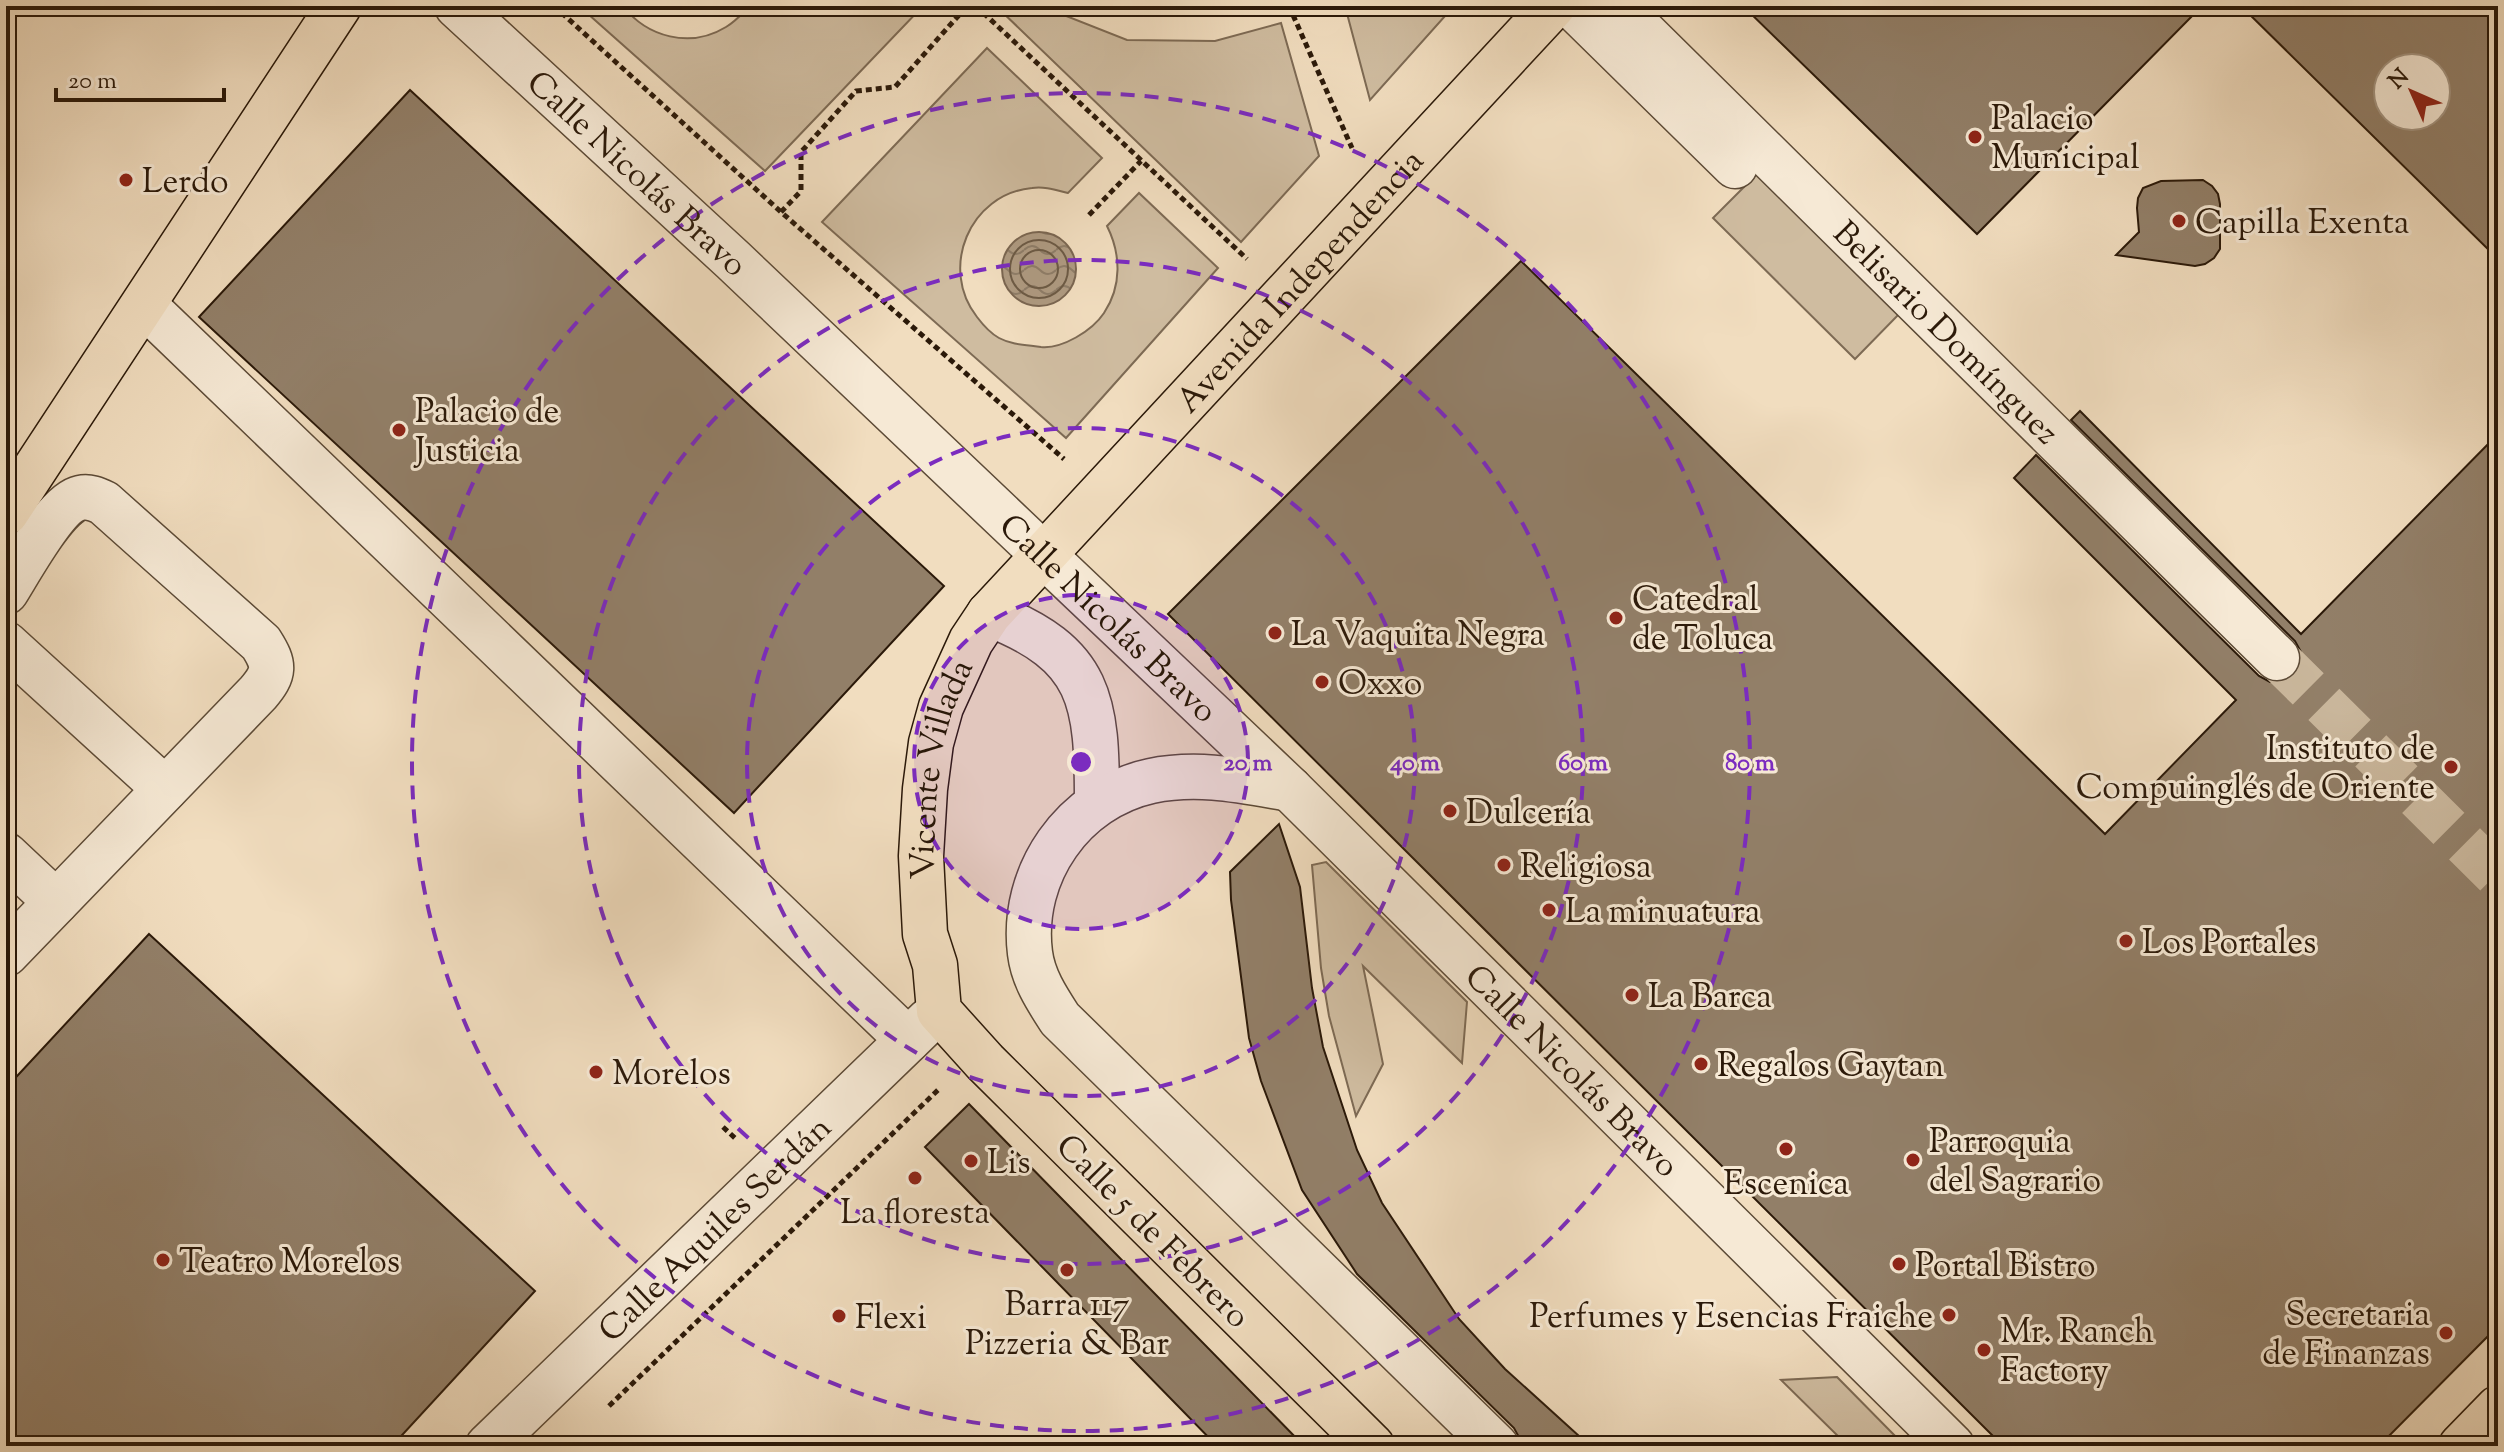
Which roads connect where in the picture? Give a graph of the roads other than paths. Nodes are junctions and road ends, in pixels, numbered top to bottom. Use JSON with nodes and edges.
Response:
{"nodes":[{"id":1,"x":339,"y":6,"type":"edge"},
{"id":2,"x":457,"y":6,"type":"edge"},
{"id":3,"x":1553,"y":6,"type":"edge"},
{"id":4,"x":1572,"y":6,"type":"edge"},
{"id":5,"x":1617,"y":6,"type":"edge"},
{"id":6,"x":1735,"y":166,"type":"dead end"},
{"id":7,"x":144,"y":305,"type":"junction"},
{"id":8,"x":6,"y":513,"type":"edge"},
{"id":9,"x":1042,"y":554,"type":"junction"},
{"id":10,"x":6,"y":592,"type":"edge"},
{"id":11,"x":989,"y":614,"type":"junction"},
{"id":12,"x":6,"y":644,"type":"edge"},
{"id":13,"x":2277,"y":658,"type":"tunnel mouth"},
{"id":14,"x":165,"y":789,"type":"junction"},
{"id":15,"x":1290,"y":789,"type":"junction"},
{"id":16,"x":1097,"y":803,"type":"junction"},
{"id":17,"x":6,"y":855,"type":"edge"},
{"id":18,"x":56,"y":902,"type":"junction"},
{"id":19,"x":6,"y":954,"type":"edge"},
{"id":20,"x":924,"y":1025,"type":"junction"},
{"id":21,"x":2498,"y":1408,"type":"edge"},
{"id":22,"x":488,"y":1446,"type":"edge"},
{"id":23,"x":1372,"y":1446,"type":"edge"},
{"id":24,"x":1496,"y":1446,"type":"edge"},
{"id":25,"x":1952,"y":1446,"type":"edge"},
{"id":26,"x":2461,"y":1446,"type":"edge"}],
"edges":[{"from":1,"to":7,"type":"main road"},
{"from":2,"to":9,"type":"street","name":"Calle Nicolás Bravo"},
{"from":3,"to":9,"type":"main road","name":"Avenida Independencia"},
{"from":4,"to":6,"type":"street"},
{"from":5,"to":13,"type":"street","name":"Belisario Domínguez"},
{"from":7,"to":8,"type":"main road"},
{"from":7,"to":20,"type":"street"},
{"from":9,"to":11,"type":"main road","name":"Vicente Villada"},
{"from":9,"to":15,"type":"street","name":"Calle Nicolás Bravo"},
{"from":10,"to":14,"type":"street"},
{"from":11,"to":16,"type":"street"},
{"from":11,"to":20,"type":"main road","name":"Vicente Villada"},
{"from":12,"to":14,"type":"street"},
{"from":14,"to":18,"type":"street"},
{"from":15,"to":16,"type":"street"},
{"from":15,"to":25,"type":"street","name":"Calle Nicolás Bravo"},
{"from":16,"to":24,"type":"street"},
{"from":17,"to":18,"type":"street"},
{"from":18,"to":19,"type":"street"},
{"from":20,"to":22,"type":"street","name":"Calle Aquiles Serdán"},
{"from":20,"to":23,"type":"main road","name":"Calle 5 de Febrero"},
{"from":21,"to":26,"type":"main road"}]}
